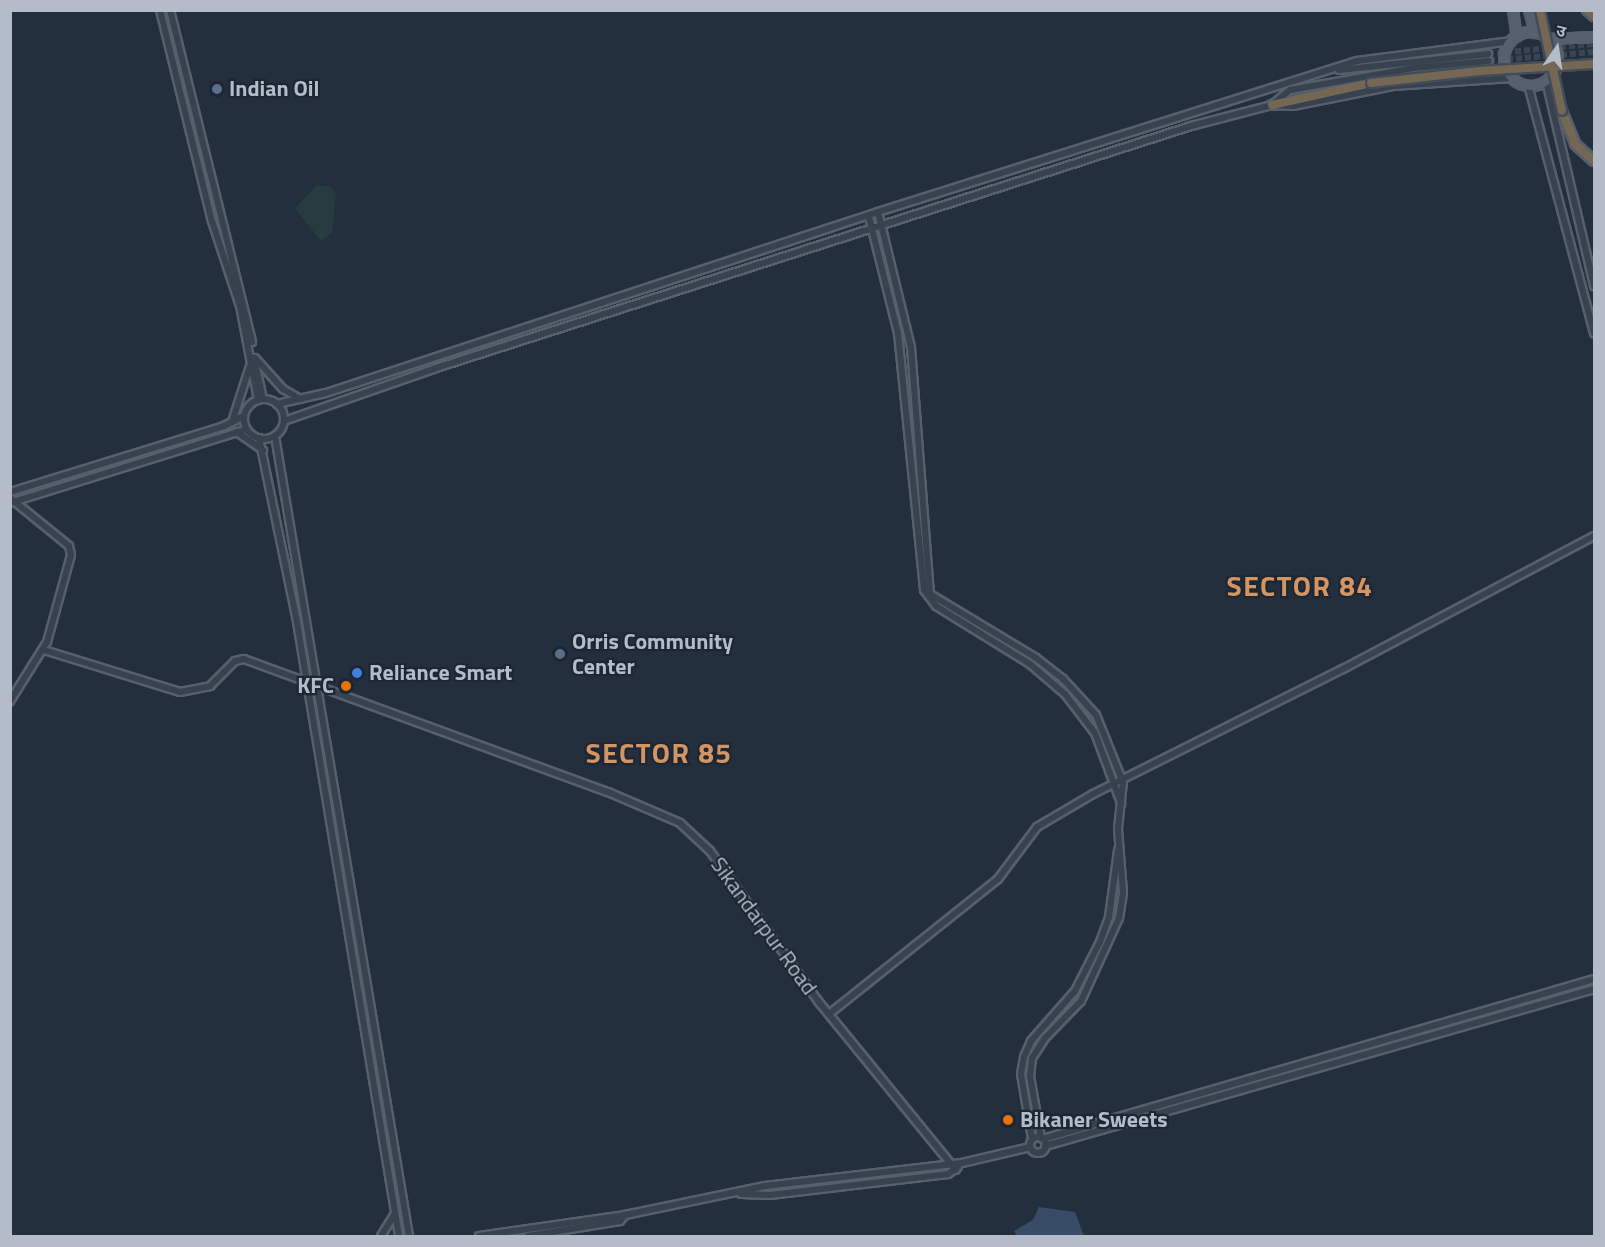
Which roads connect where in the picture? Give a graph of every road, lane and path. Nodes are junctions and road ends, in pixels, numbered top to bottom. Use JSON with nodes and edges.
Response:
{"nodes":[{"id":1,"x":160,"y":10,"type":"edge"},
{"id":2,"x":170,"y":10,"type":"edge"},
{"id":3,"x":1513,"y":10,"type":"edge"},
{"id":4,"x":1529,"y":10,"type":"edge"},
{"id":5,"x":1540,"y":10,"type":"edge"},
{"id":6,"x":1587,"y":10,"type":"edge"},
{"id":7,"x":1594,"y":16,"type":"edge"},
{"id":8,"x":1534,"y":33,"type":"junction"},
{"id":9,"x":1594,"y":37,"type":"edge"},
{"id":10,"x":1514,"y":39,"type":"junction"},
{"id":11,"x":1549,"y":39,"type":"junction"},
{"id":12,"x":1594,"y":63,"type":"edge"},
{"id":13,"x":1557,"y":66,"type":"junction"},
{"id":14,"x":1329,"y":70,"type":"junction"},
{"id":15,"x":1512,"y":78,"type":"junction"},
{"id":16,"x":1546,"y":81,"type":"junction"},
{"id":17,"x":1528,"y":85,"type":"junction"},
{"id":18,"x":1272,"y":105,"type":"junction"},
{"id":19,"x":1594,"y":160,"type":"edge"},
{"id":20,"x":878,"y":212,"type":"junction"},
{"id":21,"x":869,"y":217,"type":"junction"},
{"id":22,"x":879,"y":224,"type":"junction"},
{"id":23,"x":870,"y":228,"type":"junction"},
{"id":24,"x":1594,"y":286,"type":"edge"},
{"id":25,"x":581,"y":309,"type":"junction"},
{"id":26,"x":585,"y":320,"type":"junction"},
{"id":27,"x":1594,"y":333,"type":"edge"},
{"id":28,"x":253,"y":359,"type":"junction"},
{"id":29,"x":300,"y":399,"type":"junction"},
{"id":30,"x":260,"y":400,"type":"junction"},
{"id":31,"x":277,"y":404,"type":"junction"},
{"id":32,"x":244,"y":416,"type":"junction"},
{"id":33,"x":232,"y":422,"type":"junction"},
{"id":34,"x":284,"y":422,"type":"junction"},
{"id":35,"x":247,"y":429,"type":"junction"},
{"id":36,"x":237,"y":432,"type":"junction"},
{"id":37,"x":275,"y":436,"type":"junction"},
{"id":38,"x":259,"y":438,"type":"junction"},
{"id":39,"x":263,"y":451,"type":"junction"},
{"id":40,"x":10,"y":492,"type":"edge"},
{"id":41,"x":12,"y":501,"type":"edge"},
{"id":42,"x":1594,"y":536,"type":"edge"},
{"id":43,"x":44,"y":650,"type":"junction"},
{"id":44,"x":306,"y":683,"type":"junction"},
{"id":45,"x":316,"y":687,"type":"junction"},
{"id":46,"x":10,"y":701,"type":"edge"},
{"id":47,"x":1123,"y":782,"type":"junction"},
{"id":48,"x":1113,"y":786,"type":"junction"},
{"id":49,"x":1121,"y":803,"type":"junction"},
{"id":50,"x":1118,"y":849,"type":"junction"},
{"id":51,"x":1594,"y":979,"type":"edge"},
{"id":52,"x":1594,"y":989,"type":"edge"},
{"id":53,"x":829,"y":1014,"type":"junction"},
{"id":54,"x":387,"y":1107,"type":"junction"},
{"id":55,"x":376,"y":1110,"type":"junction"},
{"id":56,"x":1042,"y":1138,"type":"junction"},
{"id":57,"x":1032,"y":1139,"type":"junction"},
{"id":58,"x":1045,"y":1146,"type":"junction"},
{"id":59,"x":1030,"y":1147,"type":"junction"},
{"id":60,"x":962,"y":1163,"type":"junction"},
{"id":61,"x":950,"y":1164,"type":"junction"},
{"id":62,"x":956,"y":1170,"type":"junction"},
{"id":63,"x":737,"y":1194,"type":"junction"},
{"id":64,"x":395,"y":1214,"type":"junction"},
{"id":65,"x":625,"y":1215,"type":"junction"},
{"id":66,"x":381,"y":1236,"type":"edge"},
{"id":67,"x":399,"y":1236,"type":"edge"},
{"id":68,"x":409,"y":1236,"type":"edge"},
{"id":69,"x":479,"y":1236,"type":"edge"},
{"id":70,"x":528,"y":1236,"type":"edge"}],
"edges":[{"from":1,"to":28,"type":"street"},
{"from":2,"to":28,"type":"street"},
{"from":3,"to":10,"type":"main road"},
{"from":4,"to":8,"type":"main road"},
{"from":5,"to":19,"type":"highway","bridge":true},
{"from":6,"to":7,"type":"highway"},
{"from":8,"to":10,"type":"main road"},
{"from":8,"to":11,"type":"main road"},
{"from":9,"to":11,"type":"main road"},
{"from":10,"to":14,"type":"street"},
{"from":10,"to":15,"type":"main road"},
{"from":11,"to":13,"type":"main road"},
{"from":12,"to":13,"type":"main road"},
{"from":12,"to":18,"type":"highway","bridge":true},
{"from":13,"to":16,"type":"main road"},
{"from":14,"to":18,"type":"street"},
{"from":14,"to":20,"type":"street"},
{"from":15,"to":17,"type":"main road"},
{"from":15,"to":18,"type":"street"},
{"from":16,"to":17,"type":"main road"},
{"from":16,"to":24,"type":"street"},
{"from":17,"to":27,"type":"street"},
{"from":18,"to":22,"type":"street"},
{"from":20,"to":21,"type":"street"},
{"from":20,"to":22,"type":"street"},
{"from":21,"to":23,"type":"street"},
{"from":21,"to":25,"type":"street"},
{"from":22,"to":23,"type":"street"},
{"from":22,"to":47,"type":"street"},
{"from":23,"to":26,"type":"street"},
{"from":23,"to":48,"type":"street"},
{"from":25,"to":26,"type":"street"},
{"from":25,"to":29,"type":"street"},
{"from":26,"to":34,"type":"street"},
{"from":28,"to":29,"type":"street"},
{"from":28,"to":30,"type":"street"},
{"from":28,"to":33,"type":"street"},
{"from":29,"to":31,"type":"street"},
{"from":30,"to":31,"type":"street"},
{"from":30,"to":32,"type":"street"},
{"from":31,"to":34,"type":"street"},
{"from":32,"to":33,"type":"street"},
{"from":32,"to":35,"type":"street"},
{"from":33,"to":40,"type":"street"},
{"from":34,"to":37,"type":"street"},
{"from":35,"to":36,"type":"street"},
{"from":35,"to":38,"type":"street"},
{"from":36,"to":39,"type":"street"},
{"from":36,"to":41,"type":"street"},
{"from":37,"to":38,"type":"street"},
{"from":37,"to":45,"type":"street"},
{"from":38,"to":39,"type":"street"},
{"from":39,"to":44,"type":"street"},
{"from":41,"to":43,"type":"street"},
{"from":42,"to":47,"type":"street"},
{"from":43,"to":44,"type":"street","name":"Sikandarpur Road"},
{"from":43,"to":46,"type":"street"},
{"from":44,"to":45,"type":"street","name":"Sikandarpur Road"},
{"from":44,"to":55,"type":"street"},
{"from":45,"to":53,"type":"street","name":"Sikandarpur Road"},
{"from":45,"to":54,"type":"street"},
{"from":47,"to":48,"type":"street"},
{"from":47,"to":49,"type":"street"},
{"from":48,"to":49,"type":"street"},
{"from":48,"to":53,"type":"street"},
{"from":49,"to":50,"type":"street"},
{"from":50,"to":56,"type":"street"},
{"from":50,"to":57,"type":"street"},
{"from":51,"to":56,"type":"street"},
{"from":52,"to":58,"type":"street"},
{"from":53,"to":61,"type":"street","name":"Sikandarpur Road"},
{"from":54,"to":55,"type":"street"},
{"from":54,"to":68,"type":"street"},
{"from":55,"to":64,"type":"street"},
{"from":56,"to":57,"type":"street"},
{"from":56,"to":58,"type":"street"},
{"from":57,"to":59,"type":"street"},
{"from":58,"to":59,"type":"street"},
{"from":59,"to":60,"type":"street"},
{"from":60,"to":61,"type":"street"},
{"from":60,"to":62,"type":"street"},
{"from":61,"to":62,"type":"street","name":"Sikandarpur Road"},
{"from":61,"to":63,"type":"street"},
{"from":62,"to":63,"type":"street"},
{"from":63,"to":65,"type":"street"},
{"from":64,"to":66,"type":"street"},
{"from":64,"to":67,"type":"street"},
{"from":65,"to":69,"type":"street"},
{"from":65,"to":70,"type":"street"}]}
